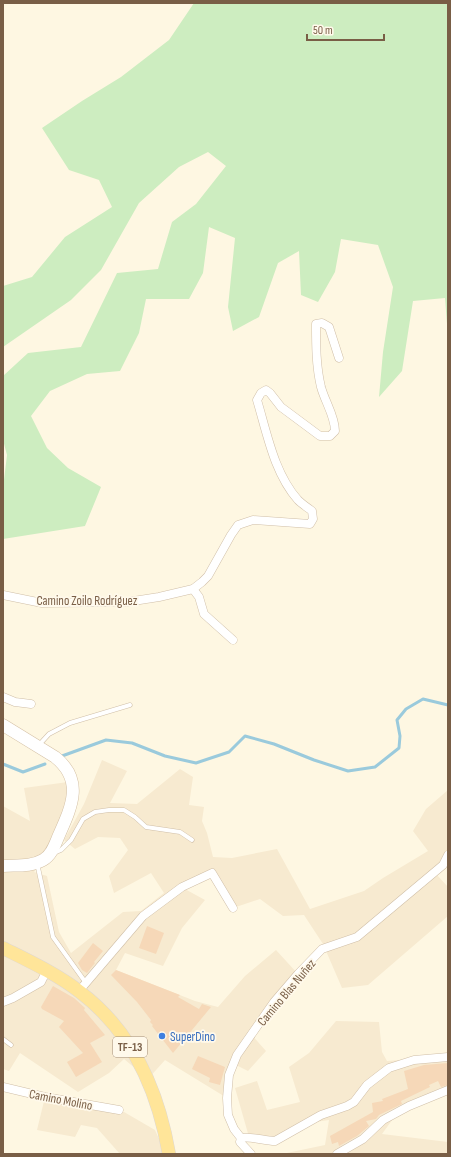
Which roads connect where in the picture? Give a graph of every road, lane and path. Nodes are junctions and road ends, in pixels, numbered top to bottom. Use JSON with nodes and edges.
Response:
{"nodes":[{"id":1,"x":338,"y":358,"type":"dead end"},
{"id":2,"x":193,"y":589,"type":"junction"},
{"id":3,"x":3,"y":595,"type":"edge"},
{"id":4,"x":233,"y":640,"type":"dead end"},
{"id":5,"x":3,"y":697,"type":"edge"},
{"id":6,"x":32,"y":704,"type":"dead end"},
{"id":7,"x":130,"y":705,"type":"dead end"},
{"id":8,"x":3,"y":725,"type":"edge"},
{"id":9,"x":38,"y":746,"type":"junction"},
{"id":10,"x":192,"y":840,"type":"dead end"},
{"id":11,"x":448,"y":854,"type":"edge"},
{"id":12,"x":48,"y":856,"type":"junction"},
{"id":13,"x":37,"y":863,"type":"junction"},
{"id":14,"x":3,"y":866,"type":"edge"},
{"id":15,"x":233,"y":908,"type":"dead end"},
{"id":16,"x":3,"y":948,"type":"edge"},
{"id":17,"x":46,"y":970,"type":"junction"},
{"id":18,"x":83,"y":987,"type":"junction"},
{"id":19,"x":3,"y":1002,"type":"edge"},
{"id":20,"x":3,"y":1040,"type":"edge"},
{"id":21,"x":11,"y":1045,"type":"dead end"},
{"id":22,"x":448,"y":1057,"type":"edge"},
{"id":23,"x":3,"y":1087,"type":"edge"},
{"id":24,"x":448,"y":1090,"type":"edge"},
{"id":25,"x":119,"y":1110,"type":"dead end"},
{"id":26,"x":240,"y":1138,"type":"junction"},
{"id":27,"x":170,"y":1154,"type":"edge"},
{"id":28,"x":251,"y":1154,"type":"edge"},
{"id":29,"x":337,"y":1154,"type":"edge"}],
"edges":[{"from":1,"to":2,"type":"street","name":"Camino Zoilo Rodríguez"},
{"from":2,"to":3,"type":"street","name":"Camino Zoilo Rodríguez"},
{"from":2,"to":4,"type":"street"},
{"from":5,"to":6,"type":"street"},
{"from":7,"to":9,"type":"lane"},
{"from":8,"to":9,"type":"main road"},
{"from":9,"to":12,"type":"main road"},
{"from":10,"to":12,"type":"lane"},
{"from":11,"to":26,"type":"street","name":"Camino Blas Nuñez"},
{"from":12,"to":13,"type":"main road"},
{"from":13,"to":14,"type":"main road"},
{"from":13,"to":18,"type":"lane"},
{"from":15,"to":18,"type":"street"},
{"from":16,"to":17,"type":"main road","number":"TF-13"},
{"from":17,"to":18,"type":"main road","number":"TF-13"},
{"from":17,"to":19,"type":"street"},
{"from":18,"to":27,"type":"main road","number":"TF-13"},
{"from":20,"to":21,"type":"lane"},
{"from":22,"to":26,"type":"street"},
{"from":23,"to":25,"type":"street","name":"Camino Molino"},
{"from":24,"to":29,"type":"street"},
{"from":26,"to":28,"type":"street","name":"Camino Blas Nuñez"}]}
